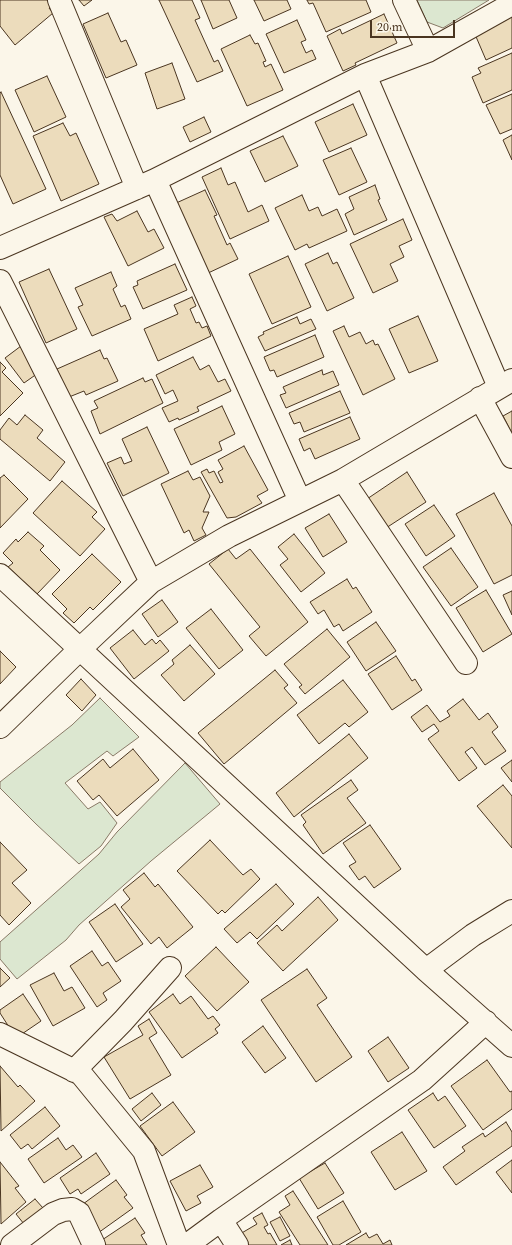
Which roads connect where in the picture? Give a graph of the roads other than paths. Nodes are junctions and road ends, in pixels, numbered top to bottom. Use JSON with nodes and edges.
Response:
{"nodes":[{"id":1,"x":59,"y":0,"type":"edge"},
{"id":2,"x":404,"y":0,"type":"edge"},
{"id":3,"x":512,"y":4,"type":"edge"},
{"id":4,"x":428,"y":51,"type":"junction"},
{"id":5,"x":365,"y":75,"type":"junction"},
{"id":6,"x":146,"y":184,"type":"junction"},
{"id":7,"x":0,"y":248,"type":"edge"},
{"id":8,"x":0,"y":280,"type":"edge"},
{"id":9,"x":505,"y":384,"type":"edge"},
{"id":10,"x":480,"y":398,"type":"junction"},
{"id":11,"x":512,"y":457,"type":"edge"},
{"id":12,"x":343,"y":480,"type":"junction"},
{"id":13,"x":300,"y":502,"type":"junction"},
{"id":14,"x":0,"y":575,"type":"edge"},
{"id":15,"x":151,"y":582,"type":"junction"},
{"id":16,"x":80,"y":649,"type":"junction"},
{"id":17,"x":466,"y":663,"type":"dead end"},
{"id":18,"x":0,"y":728,"type":"edge"},
{"id":19,"x":512,"y":911,"type":"edge"},
{"id":20,"x":170,"y":968,"type":"dead end"},
{"id":21,"x":426,"y":970,"type":"junction"},
{"id":22,"x":486,"y":1022,"type":"junction"},
{"id":23,"x":0,"y":1034,"type":"edge"},
{"id":24,"x":512,"y":1046,"type":"edge"},
{"id":25,"x":74,"y":1071,"type":"junction"},
{"id":26,"x":221,"y":1220,"type":"junction"},
{"id":27,"x":12,"y":1245,"type":"edge"},
{"id":28,"x":94,"y":1245,"type":"edge"},
{"id":29,"x":179,"y":1245,"type":"edge"},
{"id":30,"x":187,"y":1245,"type":"edge"},
{"id":31,"x":237,"y":1245,"type":"edge"}],
"edges":[{"from":1,"to":6,"type":"street"},
{"from":2,"to":4,"type":"street"},
{"from":3,"to":4,"type":"street"},
{"from":4,"to":5,"type":"street"},
{"from":5,"to":6,"type":"street"},
{"from":5,"to":9,"type":"street"},
{"from":6,"to":7,"type":"street"},
{"from":6,"to":13,"type":"street"},
{"from":8,"to":15,"type":"street"},
{"from":9,"to":10,"type":"street"},
{"from":10,"to":11,"type":"street"},
{"from":10,"to":12,"type":"street"},
{"from":12,"to":13,"type":"street"},
{"from":12,"to":17,"type":"street"},
{"from":13,"to":15,"type":"street"},
{"from":14,"to":16,"type":"street"},
{"from":15,"to":16,"type":"street"},
{"from":16,"to":18,"type":"street"},
{"from":16,"to":21,"type":"street"},
{"from":19,"to":21,"type":"street"},
{"from":20,"to":25,"type":"street"},
{"from":21,"to":22,"type":"street"},
{"from":22,"to":24,"type":"street"},
{"from":22,"to":26,"type":"street"},
{"from":23,"to":25,"type":"street"},
{"from":25,"to":29,"type":"street"},
{"from":26,"to":30,"type":"street"},
{"from":26,"to":31,"type":"street"},
{"from":27,"to":28,"type":"street"}]}
